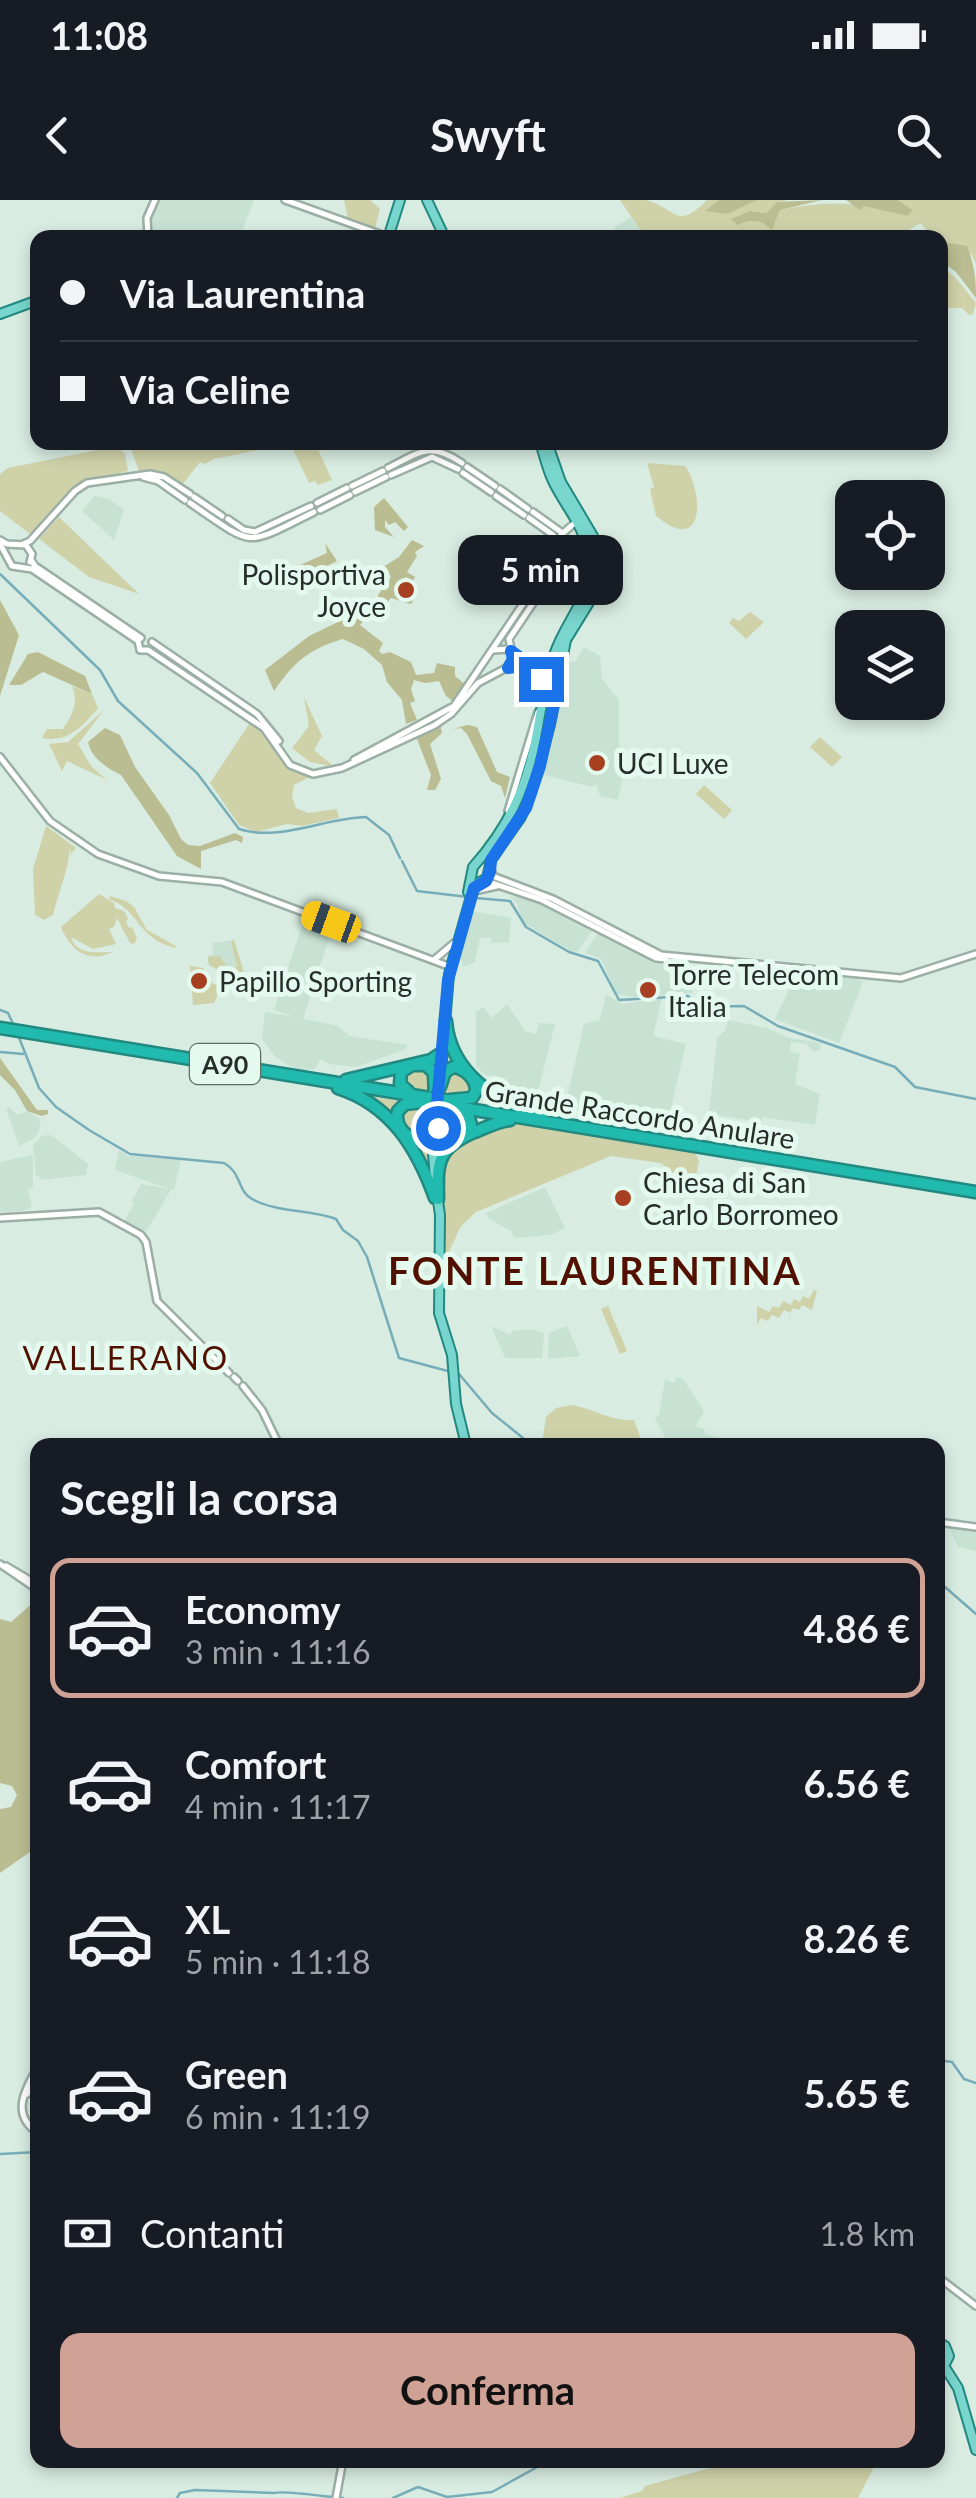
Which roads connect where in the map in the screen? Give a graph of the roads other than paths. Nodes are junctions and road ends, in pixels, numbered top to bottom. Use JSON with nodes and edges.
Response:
{"nodes":[{"id":1,"x":155,"y":200,"type":"edge"},
{"id":2,"x":285,"y":200,"type":"edge"},
{"id":3,"x":400,"y":200,"type":"edge"},
{"id":4,"x":429,"y":200,"type":"edge"},
{"id":5,"x":147,"y":230,"type":"edge"},
{"id":6,"x":361,"y":230,"type":"edge"},
{"id":7,"x":391,"y":230,"type":"edge"},
{"id":8,"x":443,"y":230,"type":"edge"},
{"id":9,"x":30,"y":301,"type":"edge"},
{"id":10,"x":0,"y":312,"type":"edge"},
{"id":11,"x":543,"y":450,"type":"edge"},
{"id":12,"x":551,"y":450,"type":"edge"},
{"id":13,"x":190,"y":498,"type":"junction"},
{"id":14,"x":316,"y":508,"type":"junction"},
{"id":15,"x":578,"y":517,"type":"junction"},
{"id":16,"x":558,"y":534,"type":"junction"},
{"id":17,"x":0,"y":542,"type":"edge"},
{"id":18,"x":14,"y":544,"type":"junction"},
{"id":19,"x":23,"y":544,"type":"junction"},
{"id":20,"x":30,"y":550,"type":"junction"},
{"id":21,"x":7,"y":554,"type":"junction"},
{"id":22,"x":31,"y":560,"type":"junction"},
{"id":23,"x":24,"y":567,"type":"junction"},
{"id":24,"x":139,"y":639,"type":"junction"},
{"id":25,"x":152,"y":642,"type":"junction"},
{"id":26,"x":148,"y":650,"type":"junction"},
{"id":27,"x":511,"y":651,"type":"junction"},
{"id":28,"x":492,"y":652,"type":"junction"},
{"id":29,"x":507,"y":668,"type":"junction"},
{"id":30,"x":546,"y":674,"type":"junction"},
{"id":31,"x":556,"y":696,"type":"junction"},
{"id":32,"x":543,"y":702,"type":"junction"},
{"id":33,"x":550,"y":725,"type":"junction"},
{"id":34,"x":0,"y":756,"type":"edge"},
{"id":35,"x":481,"y":861,"type":"junction"},
{"id":36,"x":490,"y":868,"type":"junction"},
{"id":37,"x":478,"y":881,"type":"junction"},
{"id":38,"x":507,"y":888,"type":"junction"},
{"id":39,"x":470,"y":896,"type":"junction"},
{"id":40,"x":454,"y":942,"type":"junction"},
{"id":41,"x":441,"y":953,"type":"junction"},
{"id":42,"x":976,"y":954,"type":"edge"},
{"id":43,"x":422,"y":956,"type":"junction"},
{"id":44,"x":674,"y":957,"type":"junction"},
{"id":45,"x":434,"y":960,"type":"junction"},
{"id":46,"x":449,"y":966,"type":"junction"},
{"id":47,"x":446,"y":1022,"type":"junction"},
{"id":48,"x":4,"y":1031,"type":"edge"},
{"id":49,"x":27,"y":1035,"type":"junction"},
{"id":50,"x":440,"y":1054,"type":"junction"},
{"id":51,"x":304,"y":1077,"type":"junction"},
{"id":52,"x":332,"y":1087,"type":"junction"},
{"id":53,"x":440,"y":1087,"type":"junction"},
{"id":54,"x":433,"y":1101,"type":"junction"},
{"id":55,"x":435,"y":1115,"type":"junction"},
{"id":56,"x":542,"y":1118,"type":"junction"},
{"id":57,"x":976,"y":1189,"type":"edge"},
{"id":58,"x":437,"y":1199,"type":"junction"},
{"id":59,"x":0,"y":1218,"type":"edge"},
{"id":60,"x":275,"y":1438,"type":"edge"},
{"id":61,"x":463,"y":1438,"type":"edge"},
{"id":62,"x":945,"y":1523,"type":"edge"},
{"id":63,"x":976,"y":1526,"type":"edge"},
{"id":64,"x":0,"y":1564,"type":"edge"},
{"id":65,"x":30,"y":1583,"type":"edge"},
{"id":66,"x":30,"y":2083,"type":"edge"},
{"id":67,"x":30,"y":2091,"type":"edge"},
{"id":68,"x":22,"y":2100,"type":"junction"},
{"id":69,"x":30,"y":2126,"type":"edge"},
{"id":70,"x":945,"y":2282,"type":"edge"},
{"id":71,"x":976,"y":2306,"type":"edge"},
{"id":72,"x":945,"y":2372,"type":"edge"},
{"id":73,"x":976,"y":2450,"type":"edge"},
{"id":74,"x":341,"y":2468,"type":"edge"},
{"id":75,"x":336,"y":2496,"type":"edge"}],
"edges":[{"from":1,"to":5,"type":"street"},
{"from":2,"to":6,"type":"street"},
{"from":3,"to":7,"type":"main road"},
{"from":4,"to":8,"type":"main road"},
{"from":9,"to":10,"type":"main road"},
{"from":11,"to":15,"type":"main road"},
{"from":12,"to":15,"type":"main road"},
{"from":13,"to":14,"type":"street"},
{"from":13,"to":14,"type":"street"},
{"from":13,"to":19,"type":"street"},
{"from":13,"to":20,"type":"street"},
{"from":14,"to":16,"type":"street"},
{"from":15,"to":16,"type":"street"},
{"from":15,"to":30,"type":"main road"},
{"from":15,"to":31,"type":"main road"},
{"from":16,"to":27,"type":"street"},
{"from":16,"to":28,"type":"street"},
{"from":17,"to":18,"type":"street"},
{"from":17,"to":21,"type":"street"},
{"from":18,"to":19,"type":"street"},
{"from":18,"to":21,"type":"street"},
{"from":19,"to":20,"type":"street"},
{"from":20,"to":22,"type":"street"},
{"from":21,"to":23,"type":"street"},
{"from":22,"to":23,"type":"street"},
{"from":22,"to":24,"type":"street"},
{"from":23,"to":24,"type":"street"},
{"from":24,"to":25,"type":"street"},
{"from":24,"to":26,"type":"street"},
{"from":25,"to":26,"type":"street"},
{"from":25,"to":28,"type":"street"},
{"from":26,"to":29,"type":"street"},
{"from":27,"to":28,"type":"street"},
{"from":27,"to":29,"type":"street"},
{"from":27,"to":30,"type":"street"},
{"from":28,"to":29,"type":"street"},
{"from":29,"to":30,"type":"street"},
{"from":30,"to":31,"type":"street"},
{"from":30,"to":32,"type":"main road"},
{"from":31,"to":33,"type":"main road"},
{"from":32,"to":33,"type":"street"},
{"from":32,"to":35,"type":"main road"},
{"from":33,"to":36,"type":"main road"},
{"from":34,"to":43,"type":"street"},
{"from":35,"to":36,"type":"main road"},
{"from":35,"to":37,"type":"main road"},
{"from":36,"to":37,"type":"main road"},
{"from":36,"to":44,"type":"street"},
{"from":37,"to":38,"type":"street"},
{"from":37,"to":39,"type":"main road"},
{"from":38,"to":39,"type":"street"},
{"from":38,"to":44,"type":"street"},
{"from":39,"to":40,"type":"main road"},
{"from":39,"to":46,"type":"main road"},
{"from":40,"to":41,"type":"street"},
{"from":40,"to":46,"type":"main road"},
{"from":41,"to":43,"type":"street"},
{"from":41,"to":45,"type":"street"},
{"from":42,"to":44,"type":"street"},
{"from":43,"to":45,"type":"street"},
{"from":45,"to":46,"type":"street"},
{"from":46,"to":47,"type":"main road"},
{"from":46,"to":50,"type":"main road"},
{"from":47,"to":53,"type":"main road"},
{"from":47,"to":56,"type":"highway"},
{"from":48,"to":49,"type":"highway","name":"Grande Raccordo Anulare","number":"A90"},
{"from":49,"to":51,"type":"highway","name":"Grande Raccordo Anulare","number":"A90"},
{"from":49,"to":52,"type":"highway","name":"Grande Raccordo Anulare","number":"A90"},
{"from":50,"to":51,"type":"highway"},
{"from":50,"to":54,"type":"main road"},
{"from":51,"to":54,"type":"highway","name":"Grande Raccordo Anulare","number":"A90"},
{"from":52,"to":54,"type":"highway","name":"Grande Raccordo Anulare","number":"A90"},
{"from":52,"to":58,"type":"highway"},
{"from":53,"to":54,"type":"highway"},
{"from":53,"to":55,"type":"main road"},
{"from":54,"to":55,"type":"main road"},
{"from":54,"to":55,"type":"highway"},
{"from":54,"to":55,"type":"highway"},
{"from":54,"to":56,"type":"highway","name":"Grande Raccordo Anulare","number":"A90"},
{"from":55,"to":58,"type":"main road"},
{"from":56,"to":57,"type":"highway","name":"Grande Raccordo Anulare","number":"A90"},
{"from":56,"to":58,"type":"highway"},
{"from":58,"to":61,"type":"main road"},
{"from":59,"to":60,"type":"street"},
{"from":62,"to":63,"type":"street"},
{"from":64,"to":65,"type":"street"},
{"from":66,"to":68,"type":"street"},
{"from":67,"to":68,"type":"street"},
{"from":68,"to":69,"type":"street"},
{"from":70,"to":71,"type":"street"},
{"from":72,"to":73,"type":"main road"},
{"from":74,"to":75,"type":"street"}]}
